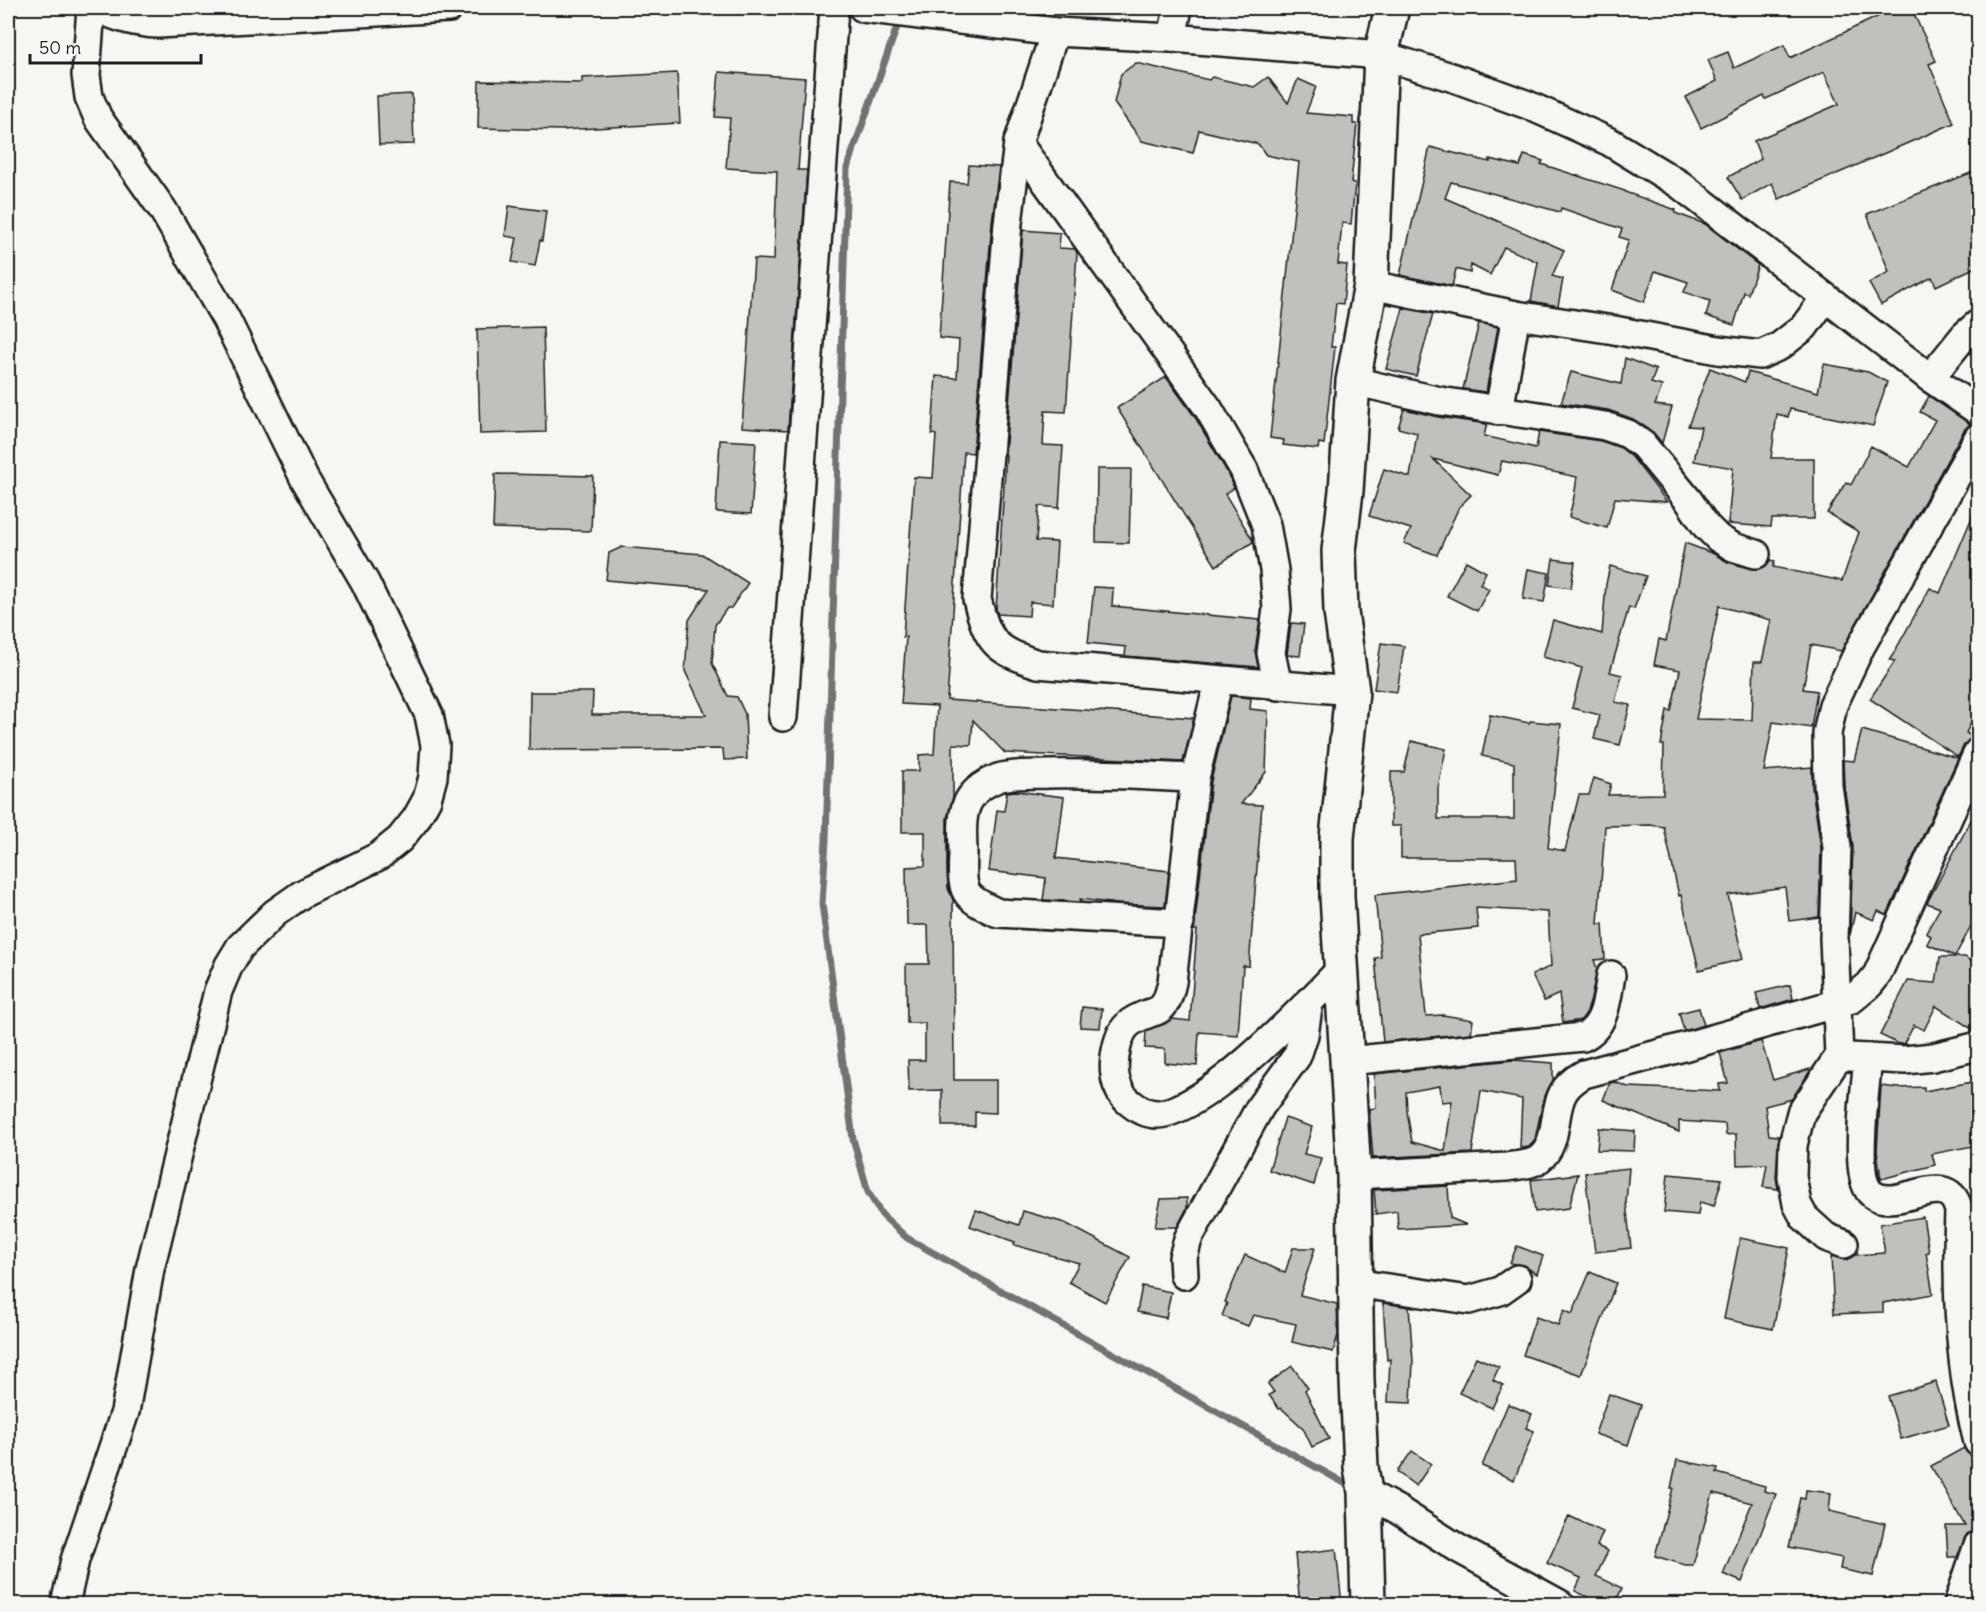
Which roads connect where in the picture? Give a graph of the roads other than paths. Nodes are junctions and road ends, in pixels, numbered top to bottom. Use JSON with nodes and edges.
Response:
{"nodes":[{"id":1,"x":91,"y":8,"type":"edge"},
{"id":2,"x":98,"y":8,"type":"edge"},
{"id":3,"x":449,"y":8,"type":"edge"},
{"id":4,"x":834,"y":8,"type":"edge"},
{"id":5,"x":864,"y":8,"type":"edge"},
{"id":6,"x":1178,"y":8,"type":"edge"},
{"id":7,"x":1392,"y":8,"type":"edge"},
{"id":8,"x":1055,"y":32,"type":"junction"},
{"id":9,"x":1172,"y":38,"type":"junction"},
{"id":10,"x":1381,"y":55,"type":"junction"},
{"id":11,"x":1018,"y":143,"type":"junction"},
{"id":12,"x":1371,"y":285,"type":"junction"},
{"id":13,"x":1826,"y":298,"type":"junction"},
{"id":14,"x":1516,"y":315,"type":"junction"},
{"id":15,"x":1978,"y":324,"type":"edge"},
{"id":16,"x":1930,"y":378,"type":"junction"},
{"id":17,"x":1353,"y":381,"type":"junction"},
{"id":18,"x":1499,"y":411,"type":"junction"},
{"id":19,"x":1978,"y":411,"type":"edge"},
{"id":20,"x":1978,"y":438,"type":"edge"},
{"id":21,"x":1756,"y":554,"type":"dead end"},
{"id":22,"x":1219,"y":680,"type":"junction"},
{"id":23,"x":1278,"y":686,"type":"junction"},
{"id":24,"x":1352,"y":691,"type":"junction"},
{"id":25,"x":783,"y":717,"type":"dead end"},
{"id":26,"x":1978,"y":752,"type":"edge"},
{"id":27,"x":1196,"y":778,"type":"junction"},
{"id":28,"x":1180,"y":923,"type":"junction"},
{"id":29,"x":1341,"y":969,"type":"junction"},
{"id":30,"x":1611,"y":975,"type":"dead end"},
{"id":31,"x":1309,"y":1001,"type":"junction"},
{"id":32,"x":1837,"y":1004,"type":"junction"},
{"id":33,"x":1978,"y":1046,"type":"edge"},
{"id":34,"x":1839,"y":1056,"type":"junction"},
{"id":35,"x":1868,"y":1058,"type":"junction"},
{"id":36,"x":1348,"y":1061,"type":"junction"},
{"id":37,"x":1354,"y":1175,"type":"junction"},
{"id":38,"x":1844,"y":1244,"type":"dead end"},
{"id":39,"x":1184,"y":1275,"type":"dead end"},
{"id":40,"x":1517,"y":1279,"type":"dead end"},
{"id":41,"x":1354,"y":1283,"type":"junction"},
{"id":42,"x":1978,"y":1442,"type":"edge"},
{"id":43,"x":1365,"y":1492,"type":"junction"},
{"id":44,"x":1978,"y":1545,"type":"edge"},
{"id":45,"x":65,"y":1605,"type":"edge"},
{"id":46,"x":1368,"y":1605,"type":"edge"},
{"id":47,"x":1560,"y":1605,"type":"edge"},
{"id":48,"x":1958,"y":1605,"type":"edge"}],
"edges":[{"from":1,"to":45,"type":"street"},
{"from":2,"to":3,"type":"street"},
{"from":4,"to":25,"type":"street"},
{"from":5,"to":8,"type":"street"},
{"from":6,"to":9,"type":"street"},
{"from":7,"to":10,"type":"main road"},
{"from":8,"to":9,"type":"street"},
{"from":8,"to":11,"type":"street"},
{"from":9,"to":10,"type":"street"},
{"from":10,"to":12,"type":"main road"},
{"from":10,"to":13,"type":"street"},
{"from":11,"to":22,"type":"street"},
{"from":11,"to":23,"type":"street"},
{"from":12,"to":14,"type":"street"},
{"from":12,"to":17,"type":"main road"},
{"from":13,"to":14,"type":"street"},
{"from":13,"to":16,"type":"street"},
{"from":14,"to":18,"type":"street"},
{"from":15,"to":16,"type":"street"},
{"from":16,"to":19,"type":"street"},
{"from":17,"to":18,"type":"street"},
{"from":17,"to":24,"type":"main road"},
{"from":18,"to":21,"type":"street"},
{"from":20,"to":32,"type":"street"},
{"from":22,"to":23,"type":"street"},
{"from":22,"to":27,"type":"street"},
{"from":23,"to":24,"type":"street"},
{"from":24,"to":29,"type":"main road"},
{"from":26,"to":32,"type":"street"},
{"from":27,"to":28,"type":"street"},
{"from":27,"to":28,"type":"street"},
{"from":28,"to":31,"type":"street"},
{"from":29,"to":31,"type":"street"},
{"from":29,"to":36,"type":"main road"},
{"from":30,"to":36,"type":"street"},
{"from":31,"to":39,"type":"street"},
{"from":32,"to":34,"type":"street"},
{"from":32,"to":37,"type":"street"},
{"from":33,"to":35,"type":"street"},
{"from":34,"to":35,"type":"street"},
{"from":34,"to":38,"type":"street"},
{"from":35,"to":42,"type":"street"},
{"from":36,"to":37,"type":"main road"},
{"from":37,"to":41,"type":"main road"},
{"from":40,"to":41,"type":"street"},
{"from":41,"to":43,"type":"main road"},
{"from":43,"to":46,"type":"main road"},
{"from":43,"to":47,"type":"street"},
{"from":44,"to":48,"type":"street"}]}
